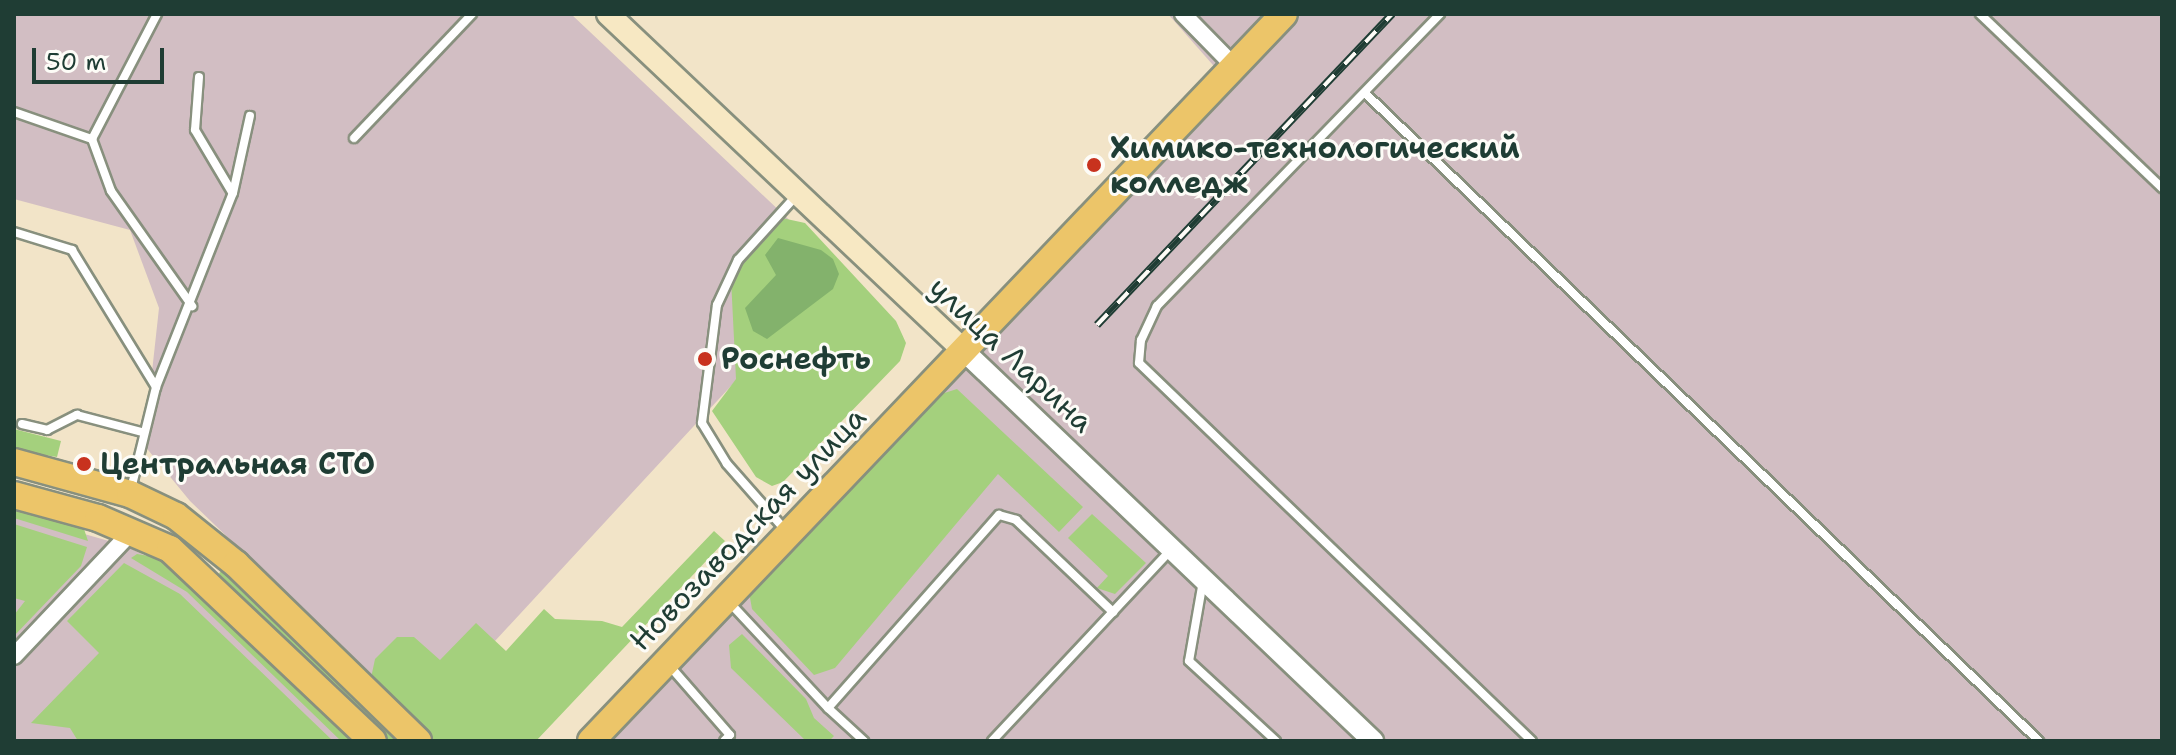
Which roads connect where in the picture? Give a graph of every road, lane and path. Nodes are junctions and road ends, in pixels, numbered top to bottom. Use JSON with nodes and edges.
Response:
{"nodes":[{"id":1,"x":157,"y":14,"type":"edge"},
{"id":2,"x":472,"y":14,"type":"edge"},
{"id":3,"x":608,"y":14,"type":"edge"},
{"id":4,"x":1183,"y":14,"type":"edge"},
{"id":5,"x":1284,"y":14,"type":"edge"},
{"id":6,"x":1440,"y":14,"type":"edge"},
{"id":7,"x":1980,"y":14,"type":"edge"},
{"id":8,"x":1234,"y":66,"type":"junction"},
{"id":9,"x":199,"y":77,"type":"dead end"},
{"id":10,"x":1365,"y":93,"type":"junction"},
{"id":11,"x":17,"y":116,"type":"edge"},
{"id":12,"x":250,"y":116,"type":"dead end"},
{"id":13,"x":354,"y":138,"type":"dead end"},
{"id":14,"x":92,"y":139,"type":"junction"},
{"id":15,"x":2162,"y":188,"type":"edge"},
{"id":16,"x":233,"y":193,"type":"junction"},
{"id":17,"x":797,"y":195,"type":"junction"},
{"id":18,"x":14,"y":232,"type":"edge"},
{"id":19,"x":192,"y":306,"type":"junction"},
{"id":20,"x":963,"y":350,"type":"junction"},
{"id":21,"x":156,"y":387,"type":"junction"},
{"id":22,"x":22,"y":424,"type":"dead end"},
{"id":23,"x":142,"y":432,"type":"junction"},
{"id":24,"x":14,"y":462,"type":"edge"},
{"id":25,"x":130,"y":494,"type":"junction"},
{"id":26,"x":14,"y":495,"type":"edge"},
{"id":27,"x":133,"y":530,"type":"junction"},
{"id":28,"x":789,"y":535,"type":"junction"},
{"id":29,"x":1172,"y":549,"type":"junction"},
{"id":30,"x":1203,"y":579,"type":"junction"},
{"id":31,"x":726,"y":600,"type":"junction"},
{"id":32,"x":1113,"y":612,"type":"junction"},
{"id":33,"x":14,"y":656,"type":"edge"},
{"id":34,"x":667,"y":662,"type":"junction"},
{"id":35,"x":828,"y":708,"type":"junction"},
{"id":36,"x":730,"y":739,"type":"edge"},
{"id":37,"x":373,"y":741,"type":"edge"},
{"id":38,"x":418,"y":741,"type":"edge"},
{"id":39,"x":591,"y":741,"type":"edge"},
{"id":40,"x":864,"y":741,"type":"edge"},
{"id":41,"x":992,"y":741,"type":"edge"},
{"id":42,"x":1276,"y":741,"type":"edge"},
{"id":43,"x":1373,"y":741,"type":"edge"},
{"id":44,"x":1532,"y":741,"type":"edge"},
{"id":45,"x":2039,"y":741,"type":"edge"}],
"edges":[{"from":1,"to":14,"type":"lane"},
{"from":2,"to":13,"type":"lane"},
{"from":3,"to":17,"type":"main road","name":"улица Ларина"},
{"from":4,"to":8,"type":"street"},
{"from":5,"to":8,"type":"main road","name":"Новозаводская улица"},
{"from":6,"to":10,"type":"lane"},
{"from":7,"to":15,"type":"lane"},
{"from":8,"to":20,"type":"main road","name":"Новозаводская улица"},
{"from":9,"to":16,"type":"lane"},
{"from":10,"to":44,"type":"lane"},
{"from":10,"to":45,"type":"lane"},
{"from":11,"to":14,"type":"lane"},
{"from":12,"to":16,"type":"lane"},
{"from":14,"to":19,"type":"lane"},
{"from":16,"to":19,"type":"lane"},
{"from":17,"to":20,"type":"main road","name":"улица Ларина"},
{"from":17,"to":28,"type":"lane"},
{"from":18,"to":21,"type":"lane"},
{"from":19,"to":21,"type":"lane"},
{"from":20,"to":28,"type":"main road","name":"Новозаводская улица"},
{"from":20,"to":29,"type":"street","name":"улица Ларина"},
{"from":21,"to":23,"type":"lane"},
{"from":22,"to":23,"type":"lane"},
{"from":23,"to":25,"type":"lane"},
{"from":24,"to":25,"type":"main road"},
{"from":25,"to":38,"type":"main road"},
{"from":26,"to":27,"type":"main road"},
{"from":27,"to":33,"type":"street"},
{"from":27,"to":37,"type":"main road"},
{"from":28,"to":31,"type":"main road","name":"Новозаводская улица"},
{"from":29,"to":30,"type":"street","name":"улица Ларина"},
{"from":29,"to":32,"type":"lane"},
{"from":30,"to":42,"type":"lane"},
{"from":30,"to":43,"type":"street","name":"улица Ларина"},
{"from":31,"to":34,"type":"main road","name":"Новозаводская улица"},
{"from":31,"to":35,"type":"lane"},
{"from":32,"to":35,"type":"lane"},
{"from":32,"to":41,"type":"lane"},
{"from":34,"to":36,"type":"lane"},
{"from":34,"to":39,"type":"main road","name":"Новозаводская улица"},
{"from":35,"to":40,"type":"lane"}]}
